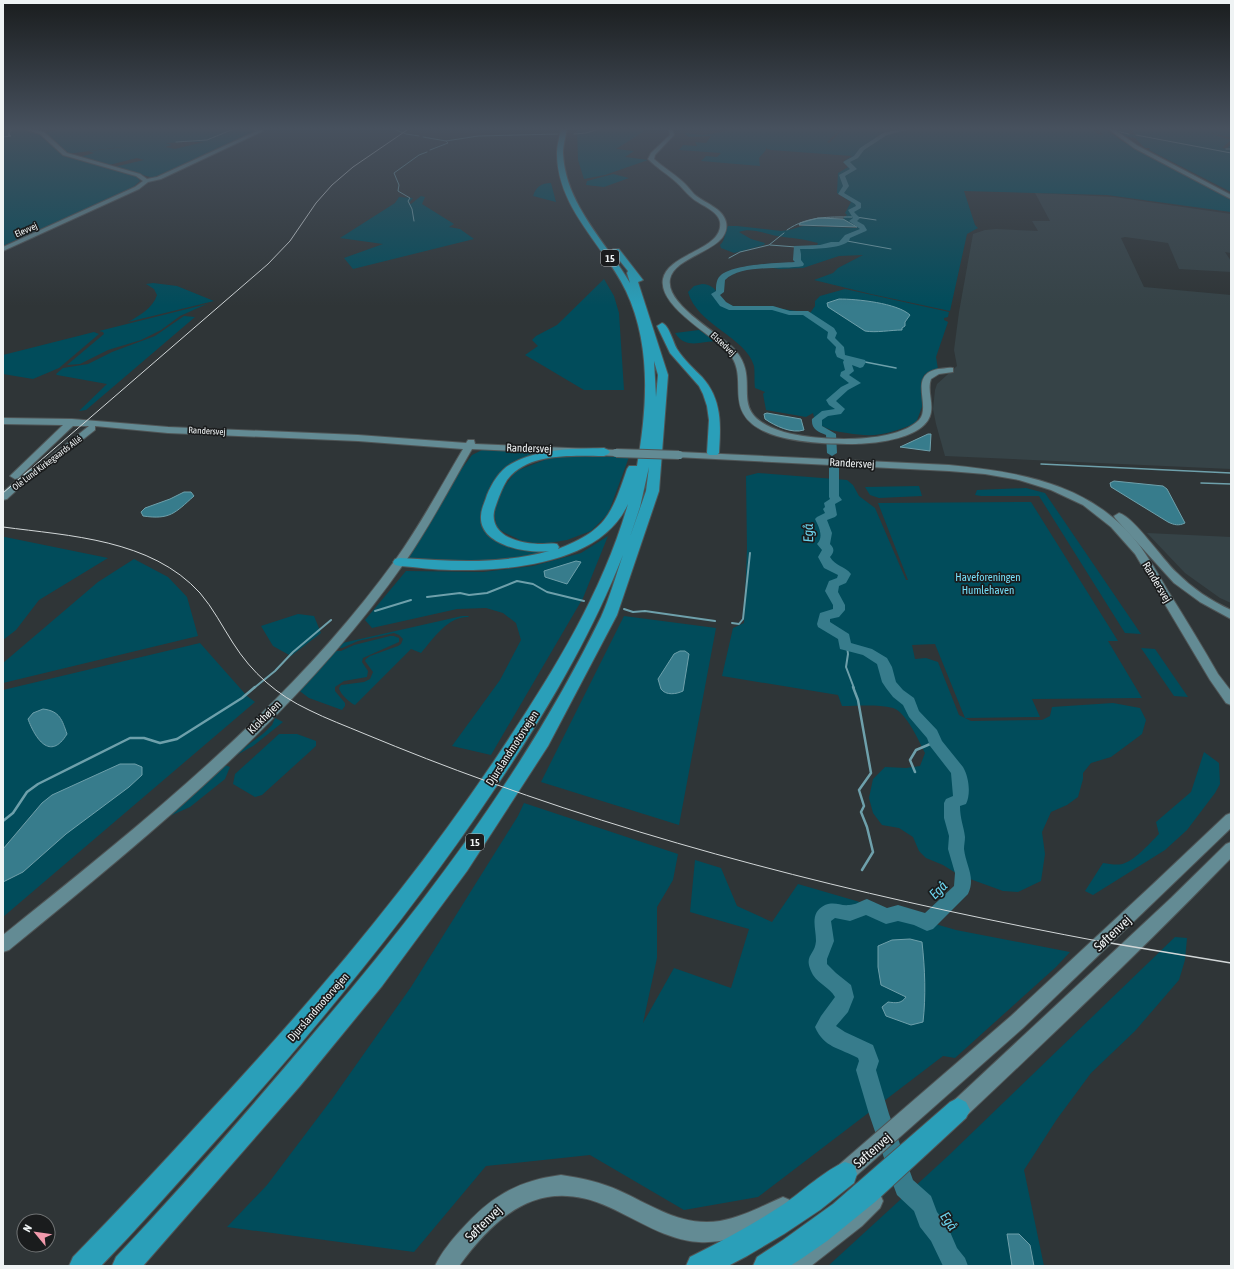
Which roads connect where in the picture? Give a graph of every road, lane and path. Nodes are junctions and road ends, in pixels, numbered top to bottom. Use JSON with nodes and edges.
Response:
{"nodes":[{"id":1,"x":138,"y":187,"type":"edge"},
{"id":2,"x":566,"y":187,"type":"edge"},
{"id":3,"x":574,"y":187,"type":"edge"},
{"id":4,"x":685,"y":187,"type":"edge"},
{"id":5,"x":1212,"y":187,"type":"edge"},
{"id":6,"x":1231,"y":197,"type":"edge"},
{"id":7,"x":605,"y":237,"type":"dead end"},
{"id":8,"x":3,"y":249,"type":"edge"},
{"id":9,"x":650,"y":299,"type":"dead end"},
{"id":10,"x":658,"y":315,"type":"dead end"},
{"id":11,"x":950,"y":370,"type":"dead end"},
{"id":12,"x":651,"y":394,"type":"junction"},
{"id":13,"x":3,"y":422,"type":"edge"},
{"id":14,"x":70,"y":425,"type":"junction"},
{"id":15,"x":88,"y":426,"type":"junction"},
{"id":16,"x":467,"y":444,"type":"junction"},
{"id":17,"x":612,"y":451,"type":"junction"},
{"id":18,"x":713,"y":455,"type":"junction"},
{"id":19,"x":3,"y":487,"type":"edge"},
{"id":20,"x":3,"y":497,"type":"edge"},
{"id":21,"x":620,"y":505,"type":"junction"},
{"id":22,"x":396,"y":562,"type":"junction"},
{"id":23,"x":1231,"y":615,"type":"edge"},
{"id":24,"x":1231,"y":700,"type":"edge"},
{"id":25,"x":1231,"y":819,"type":"edge"},
{"id":26,"x":1231,"y":848,"type":"edge"},
{"id":27,"x":3,"y":934,"type":"edge"},
{"id":28,"x":3,"y":945,"type":"edge"},
{"id":29,"x":958,"y":1110,"type":"joint"},
{"id":30,"x":845,"y":1173,"type":"junction"},
{"id":31,"x":860,"y":1206,"type":"junction"},
{"id":32,"x":82,"y":1266,"type":"edge"},
{"id":33,"x":125,"y":1266,"type":"edge"},
{"id":34,"x":446,"y":1266,"type":"edge"},
{"id":35,"x":699,"y":1266,"type":"edge"},
{"id":36,"x":766,"y":1266,"type":"edge"},
{"id":37,"x":793,"y":1266,"type":"edge"}],
"edges":[{"from":1,"to":8,"type":"street","name":"Elevvej"},
{"from":2,"to":12,"type":"highway","name":"Djurslandmotorvejen","number":"15"},
{"from":3,"to":7,"type":"highway","number":"15"},
{"from":4,"to":11,"type":"street","name":"Elstedvej"},
{"from":5,"to":6,"type":"street"},
{"from":9,"to":33,"type":"highway","name":"Djurslandmotorvejen","number":"15"},
{"from":10,"to":18,"type":"highway"},
{"from":12,"to":21,"type":"highway"},
{"from":12,"to":32,"type":"highway","name":"Djurslandmotorvejen","number":"15"},
{"from":13,"to":14,"type":"street","name":"Randersvej"},
{"from":14,"to":15,"type":"street","name":"Randersvej"},
{"from":14,"to":19,"type":"street","name":"Ole Lund Kirkegaards Allé"},
{"from":15,"to":16,"type":"street","name":"Randersvej"},
{"from":15,"to":20,"type":"street","name":"Ole Lund Kirkegaards Allé"},
{"from":16,"to":17,"type":"street","name":"Randersvej"},
{"from":16,"to":17,"type":"street","name":"Randersvej"},
{"from":16,"to":22,"type":"street","name":"Klokhøjen"},
{"from":17,"to":18,"type":"street","name":"Randersvej","bridge":true},
{"from":17,"to":21,"type":"highway"},
{"from":18,"to":23,"type":"street","name":"Randersvej"},
{"from":18,"to":24,"type":"street","name":"Randersvej"},
{"from":21,"to":22,"type":"highway"},
{"from":22,"to":27,"type":"street","name":"Klokhøjen"},
{"from":22,"to":28,"type":"street","name":"Klokhøjen"},
{"from":25,"to":30,"type":"street","name":"Søftenvej"},
{"from":26,"to":29,"type":"street","name":"Søftenvej"},
{"from":29,"to":31,"type":"highway"},
{"from":30,"to":34,"type":"street","name":"Søftenvej"},
{"from":30,"to":35,"type":"highway"},
{"from":31,"to":36,"type":"highway"},
{"from":31,"to":37,"type":"street"}]}
